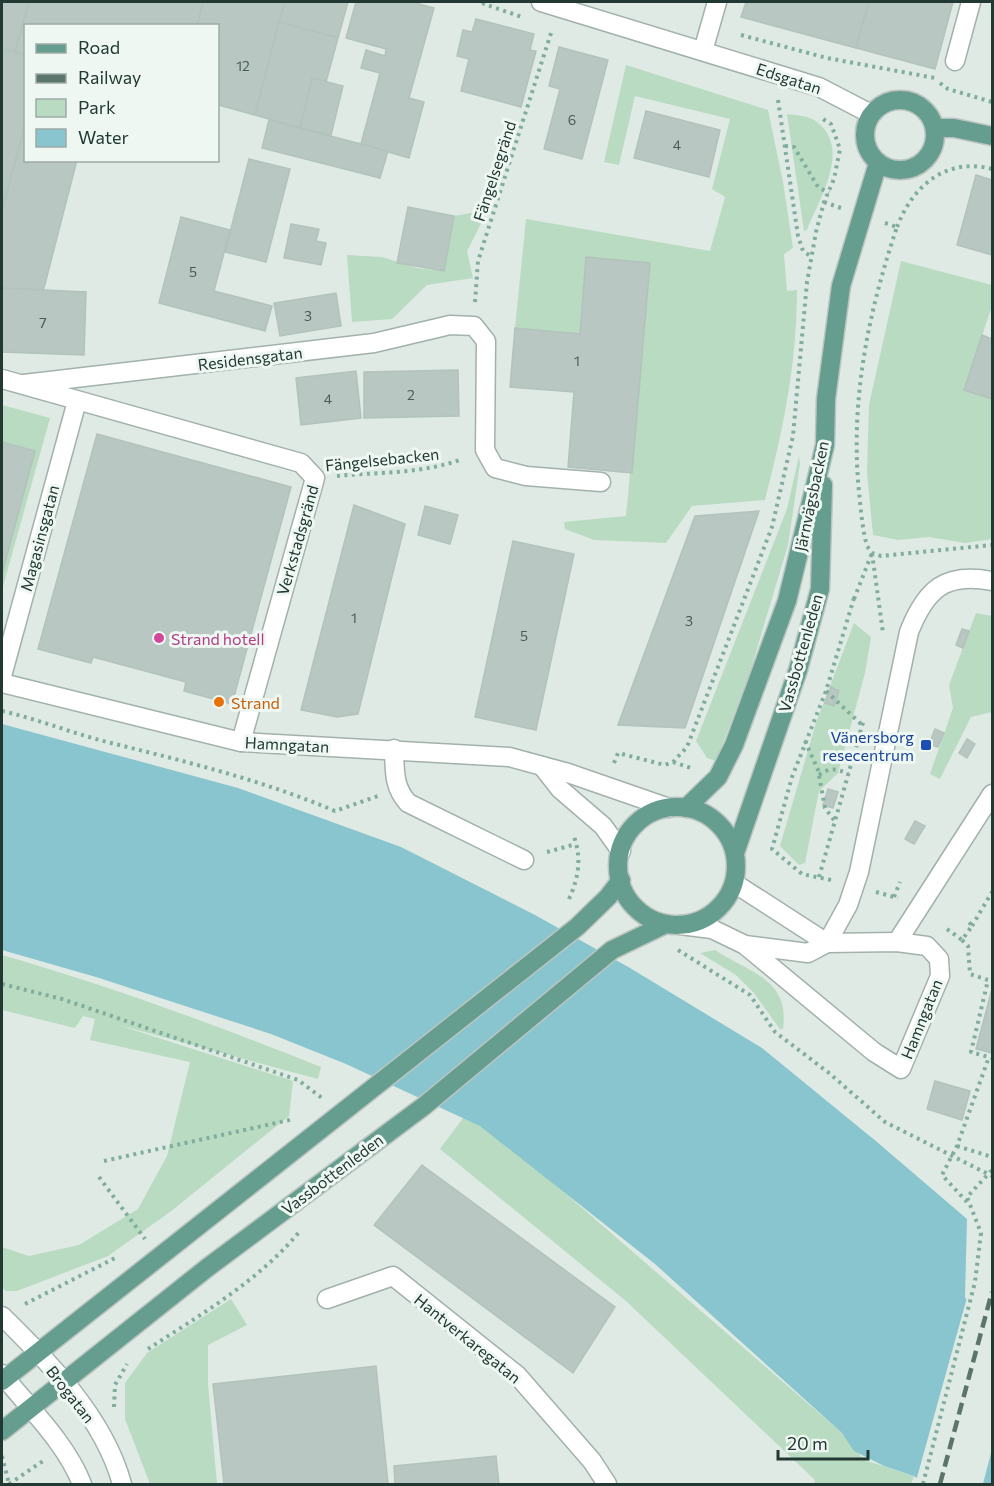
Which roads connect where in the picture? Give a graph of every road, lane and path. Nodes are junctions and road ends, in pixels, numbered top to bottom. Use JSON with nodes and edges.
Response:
{"nodes":[{"id":1,"x":541,"y":2,"type":"edge"},
{"id":2,"x":717,"y":2,"type":"edge"},
{"id":3,"x":971,"y":2,"type":"edge"},
{"id":4,"x":553,"y":27,"type":"dead end"},
{"id":5,"x":709,"y":27,"type":"junction"},
{"id":6,"x":703,"y":51,"type":"junction"},
{"id":7,"x":955,"y":61,"type":"dead end"},
{"id":8,"x":778,"y":99,"type":"dead end"},
{"id":9,"x":993,"y":102,"type":"edge"},
{"id":10,"x":871,"y":114,"type":"junction"},
{"id":11,"x":818,"y":116,"type":"dead end"},
{"id":12,"x":934,"y":128,"type":"junction"},
{"id":13,"x":993,"y":136,"type":"edge"},
{"id":14,"x":785,"y":146,"type":"junction"},
{"id":15,"x":878,"y":163,"type":"junction"},
{"id":16,"x":993,"y":169,"type":"edge"},
{"id":17,"x":829,"y":193,"type":"junction"},
{"id":18,"x":824,"y":202,"type":"junction"},
{"id":19,"x":862,"y":214,"type":"junction"},
{"id":20,"x":897,"y":227,"type":"junction"},
{"id":21,"x":812,"y":257,"type":"junction"},
{"id":22,"x":474,"y":326,"type":"junction"},
{"id":23,"x":2,"y":379,"type":"edge"},
{"id":24,"x":24,"y":384,"type":"junction"},
{"id":25,"x":77,"y":401,"type":"junction"},
{"id":26,"x":825,"y":446,"type":"junction"},
{"id":27,"x":485,"y":450,"type":"junction"},
{"id":28,"x":315,"y":478,"type":"junction"},
{"id":29,"x":601,"y":482,"type":"dead end"},
{"id":30,"x":993,"y":545,"type":"edge"},
{"id":31,"x":872,"y":553,"type":"junction"},
{"id":32,"x":993,"y":581,"type":"edge"},
{"id":33,"x":881,"y":643,"type":"dead end"},
{"id":34,"x":2,"y":676,"type":"edge"},
{"id":35,"x":2,"y":683,"type":"edge"},
{"id":36,"x":826,"y":691,"type":"junction"},
{"id":37,"x":2,"y":711,"type":"edge"},
{"id":38,"x":865,"y":714,"type":"dead end"},
{"id":39,"x":862,"y":725,"type":"junction"},
{"id":40,"x":805,"y":740,"type":"junction"},
{"id":41,"x":241,"y":742,"type":"junction"},
{"id":42,"x":394,"y":749,"type":"junction"},
{"id":43,"x":542,"y":766,"type":"junction"},
{"id":44,"x":848,"y":774,"type":"junction"},
{"id":45,"x":819,"y":775,"type":"junction"},
{"id":46,"x":792,"y":777,"type":"dead end"},
{"id":47,"x":606,"y":786,"type":"junction"},
{"id":48,"x":396,"y":788,"type":"junction"},
{"id":49,"x":993,"y":794,"type":"edge"},
{"id":50,"x":678,"y":808,"type":"junction"},
{"id":51,"x":591,"y":813,"type":"junction"},
{"id":52,"x":834,"y":820,"type":"junction"},
{"id":53,"x":576,"y":844,"type":"junction"},
{"id":54,"x":554,"y":849,"type":"dead end"},
{"id":55,"x":621,"y":851,"type":"junction"},
{"id":56,"x":735,"y":853,"type":"junction"},
{"id":57,"x":524,"y":860,"type":"dead end"},
{"id":58,"x":819,"y":877,"type":"dead end"},
{"id":59,"x":621,"y":880,"type":"junction"},
{"id":60,"x":900,"y":882,"type":"dead end"},
{"id":61,"x":734,"y":884,"type":"junction"},
{"id":62,"x":993,"y":891,"type":"edge"},
{"id":63,"x":894,"y":897,"type":"dead end"},
{"id":64,"x":594,"y":912,"type":"junction"},
{"id":65,"x":673,"y":924,"type":"junction"},
{"id":66,"x":972,"y":926,"type":"dead end"},
{"id":67,"x":962,"y":940,"type":"dead end"},
{"id":68,"x":897,"y":942,"type":"junction"},
{"id":69,"x":827,"y":943,"type":"junction"},
{"id":70,"x":745,"y":945,"type":"junction"},
{"id":71,"x":667,"y":948,"type":"dead end"},
{"id":72,"x":2,"y":984,"type":"edge"},
{"id":73,"x":991,"y":1057,"type":"edge"},
{"id":74,"x":325,"y":1101,"type":"dead end"},
{"id":75,"x":305,"y":1117,"type":"dead end"},
{"id":76,"x":957,"y":1146,"type":"junction"},
{"id":77,"x":951,"y":1156,"type":"junction"},
{"id":78,"x":993,"y":1157,"type":"edge"},
{"id":79,"x":104,"y":1161,"type":"dead end"},
{"id":80,"x":993,"y":1170,"type":"edge"},
{"id":81,"x":990,"y":1176,"type":"edge"},
{"id":82,"x":99,"y":1177,"type":"dead end"},
{"id":83,"x":968,"y":1204,"type":"junction"},
{"id":84,"x":304,"y":1227,"type":"dead end"},
{"id":85,"x":146,"y":1241,"type":"dead end"},
{"id":86,"x":327,"y":1299,"type":"dead end"},
{"id":87,"x":2,"y":1316,"type":"edge"},
{"id":88,"x":39,"y":1352,"type":"junction"},
{"id":89,"x":138,"y":1355,"type":"dead end"},
{"id":90,"x":129,"y":1361,"type":"dead end"},
{"id":91,"x":3,"y":1378,"type":"edge"},
{"id":92,"x":62,"y":1381,"type":"junction"},
{"id":93,"x":28,"y":1408,"type":"junction"},
{"id":94,"x":95,"y":1424,"type":"junction"},
{"id":95,"x":2,"y":1431,"type":"edge"},
{"id":96,"x":61,"y":1448,"type":"junction"},
{"id":97,"x":2,"y":1456,"type":"edge"},
{"id":98,"x":9,"y":1485,"type":"edge"},
{"id":99,"x":82,"y":1485,"type":"edge"},
{"id":100,"x":122,"y":1485,"type":"edge"},
{"id":101,"x":607,"y":1485,"type":"edge"},
{"id":102,"x":923,"y":1485,"type":"edge"}],
"edges":[{"from":1,"to":6,"type":"street","name":"Edsgatan"},
{"from":2,"to":5,"type":"street"},
{"from":3,"to":7,"type":"street"},
{"from":4,"to":22,"type":"path","name":"Fängelsegränd"},
{"from":5,"to":6,"type":"street"},
{"from":5,"to":9,"type":"path"},
{"from":6,"to":10,"type":"street","name":"Edsgatan"},
{"from":8,"to":14,"type":"path"},
{"from":10,"to":12,"type":"main road"},
{"from":10,"to":15,"type":"main road"},
{"from":11,"to":17,"type":"path"},
{"from":12,"to":13,"type":"main road"},
{"from":12,"to":15,"type":"main road"},
{"from":14,"to":17,"type":"path"},
{"from":14,"to":21,"type":"path"},
{"from":15,"to":19,"type":"main road","name":"Järnvägsbacken"},
{"from":16,"to":20,"type":"path"},
{"from":17,"to":18,"type":"path"},
{"from":18,"to":19,"type":"path"},
{"from":18,"to":21,"type":"path"},
{"from":19,"to":20,"type":"path"},
{"from":19,"to":26,"type":"main road","name":"Järnvägsbacken"},
{"from":20,"to":31,"type":"path"},
{"from":21,"to":47,"type":"path"},
{"from":22,"to":24,"type":"street","name":"Residensgatan"},
{"from":22,"to":27,"type":"street"},
{"from":23,"to":24,"type":"street","name":"Residensgatan"},
{"from":24,"to":25,"type":"street","name":"Residensgatan"},
{"from":25,"to":28,"type":"street","name":"Verkstadsgränd"},
{"from":25,"to":34,"type":"street","name":"Magasinsgatan"},
{"from":26,"to":50,"type":"main road","name":"Järnvägsbacken"},
{"from":26,"to":56,"type":"main road","name":"Vassbottenleden"},
{"from":27,"to":28,"type":"path","name":"Fängelsebacken"},
{"from":27,"to":29,"type":"street"},
{"from":28,"to":41,"type":"street","name":"Verkstadsgränd"},
{"from":30,"to":31,"type":"path"},
{"from":31,"to":33,"type":"path"},
{"from":31,"to":36,"type":"path"},
{"from":32,"to":69,"type":"street"},
{"from":35,"to":41,"type":"street","name":"Hamngatan"},
{"from":36,"to":39,"type":"path"},
{"from":36,"to":40,"type":"path"},
{"from":37,"to":48,"type":"path"},
{"from":38,"to":39,"type":"path"},
{"from":39,"to":44,"type":"path"},
{"from":40,"to":45,"type":"path"},
{"from":40,"to":46,"type":"path"},
{"from":41,"to":42,"type":"street","name":"Hamngatan"},
{"from":42,"to":43,"type":"street","name":"Hamngatan"},
{"from":42,"to":48,"type":"street"},
{"from":43,"to":47,"type":"street","name":"Hamngatan"},
{"from":43,"to":51,"type":"street"},
{"from":44,"to":45,"type":"path"},
{"from":44,"to":52,"type":"path"},
{"from":45,"to":52,"type":"path"},
{"from":47,"to":50,"type":"street","name":"Hamngatan"},
{"from":48,"to":57,"type":"street"},
{"from":49,"to":68,"type":"street"},
{"from":50,"to":55,"type":"main road"},
{"from":50,"to":56,"type":"main road"},
{"from":51,"to":53,"type":"path"},
{"from":51,"to":55,"type":"street"},
{"from":52,"to":58,"type":"path"},
{"from":53,"to":54,"type":"path"},
{"from":53,"to":64,"type":"path"},
{"from":55,"to":59,"type":"main road"},
{"from":56,"to":61,"type":"main road"},
{"from":59,"to":64,"type":"main road"},
{"from":59,"to":65,"type":"main road"},
{"from":60,"to":63,"type":"path"},
{"from":61,"to":65,"type":"main road"},
{"from":61,"to":69,"type":"street"},
{"from":62,"to":66,"type":"path"},
{"from":64,"to":88,"type":"main road"},
{"from":65,"to":70,"type":"street","name":"Hamngatan"},
{"from":65,"to":92,"type":"main road","name":"Vassbottenleden"},
{"from":67,"to":73,"type":"path"},
{"from":68,"to":69,"type":"street","name":"Hamngatan"},
{"from":68,"to":70,"type":"street","name":"Hamngatan"},
{"from":69,"to":70,"type":"street","name":"Hamngatan"},
{"from":71,"to":77,"type":"path"},
{"from":72,"to":74,"type":"path"},
{"from":73,"to":76,"type":"path"},
{"from":75,"to":79,"type":"path"},
{"from":76,"to":77,"type":"path"},
{"from":76,"to":78,"type":"path"},
{"from":77,"to":81,"type":"path"},
{"from":77,"to":83,"type":"path"},
{"from":80,"to":81,"type":"path"},
{"from":81,"to":83,"type":"path"},
{"from":82,"to":85,"type":"path"},
{"from":83,"to":102,"type":"path"},
{"from":84,"to":89,"type":"path"},
{"from":86,"to":101,"type":"street","name":"Hantverkaregatan"},
{"from":87,"to":88,"type":"street","name":"Brogatan"},
{"from":88,"to":91,"type":"main road"},
{"from":88,"to":92,"type":"street","name":"Brogatan"},
{"from":90,"to":94,"type":"path"},
{"from":91,"to":93,"type":"street"},
{"from":92,"to":93,"type":"main road","name":"Vassbottenleden"},
{"from":92,"to":94,"type":"street","name":"Brogatan"},
{"from":93,"to":95,"type":"main road","name":"Vassbottenleden"},
{"from":93,"to":96,"type":"street"},
{"from":94,"to":100,"type":"street","name":"Brogatan"},
{"from":96,"to":98,"type":"path"},
{"from":96,"to":99,"type":"street"},
{"from":97,"to":98,"type":"path"}]}
